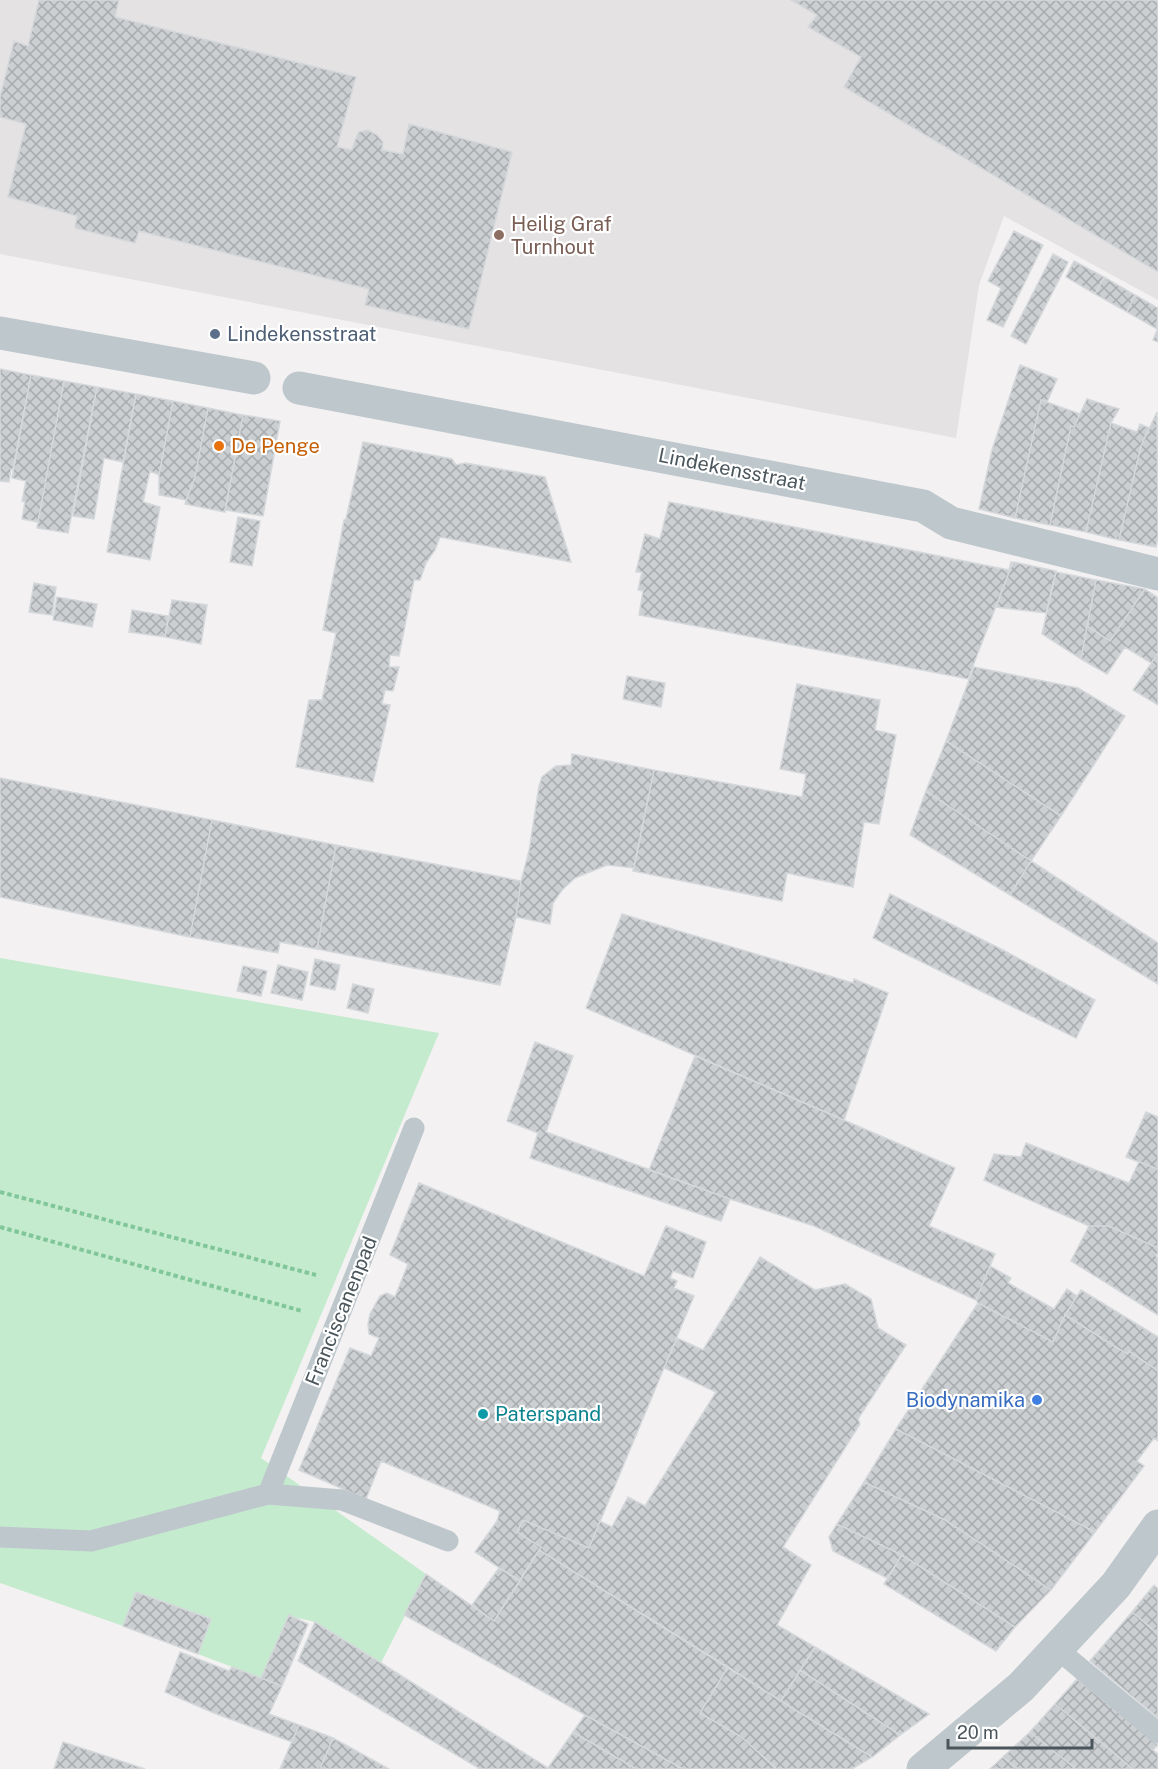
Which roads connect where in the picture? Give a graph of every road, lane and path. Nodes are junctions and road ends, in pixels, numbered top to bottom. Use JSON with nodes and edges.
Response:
{"nodes":[{"id":1,"x":0,"y":333,"type":"edge"},
{"id":2,"x":254,"y":378,"type":"dead end"},
{"id":3,"x":299,"y":388,"type":"dead end"},
{"id":4,"x":1158,"y":574,"type":"edge"},
{"id":5,"x":414,"y":1128,"type":"dead end"},
{"id":6,"x":0,"y":1192,"type":"edge"},
{"id":7,"x":0,"y":1227,"type":"edge"},
{"id":8,"x":352,"y":1284,"type":"junction"},
{"id":9,"x":337,"y":1321,"type":"junction"},
{"id":10,"x":268,"y":1494,"type":"junction"},
{"id":11,"x":1158,"y":1526,"type":"edge"},
{"id":12,"x":0,"y":1537,"type":"edge"},
{"id":13,"x":448,"y":1541,"type":"dead end"},
{"id":14,"x":1056,"y":1648,"type":"junction"},
{"id":15,"x":1158,"y":1733,"type":"edge"},
{"id":16,"x":923,"y":1769,"type":"edge"}],
"edges":[{"from":1,"to":2,"type":"street"},
{"from":3,"to":4,"type":"street","name":"Lindekensstraat"},
{"from":5,"to":8,"type":"lane","name":"Franciscanenpad"},
{"from":6,"to":8,"type":"path"},
{"from":7,"to":9,"type":"path"},
{"from":8,"to":9,"type":"lane","name":"Franciscanenpad"},
{"from":9,"to":10,"type":"lane","name":"Franciscanenpad"},
{"from":10,"to":12,"type":"lane"},
{"from":10,"to":13,"type":"lane"},
{"from":11,"to":14,"type":"street"},
{"from":14,"to":15,"type":"lane"},
{"from":14,"to":16,"type":"street"}]}
